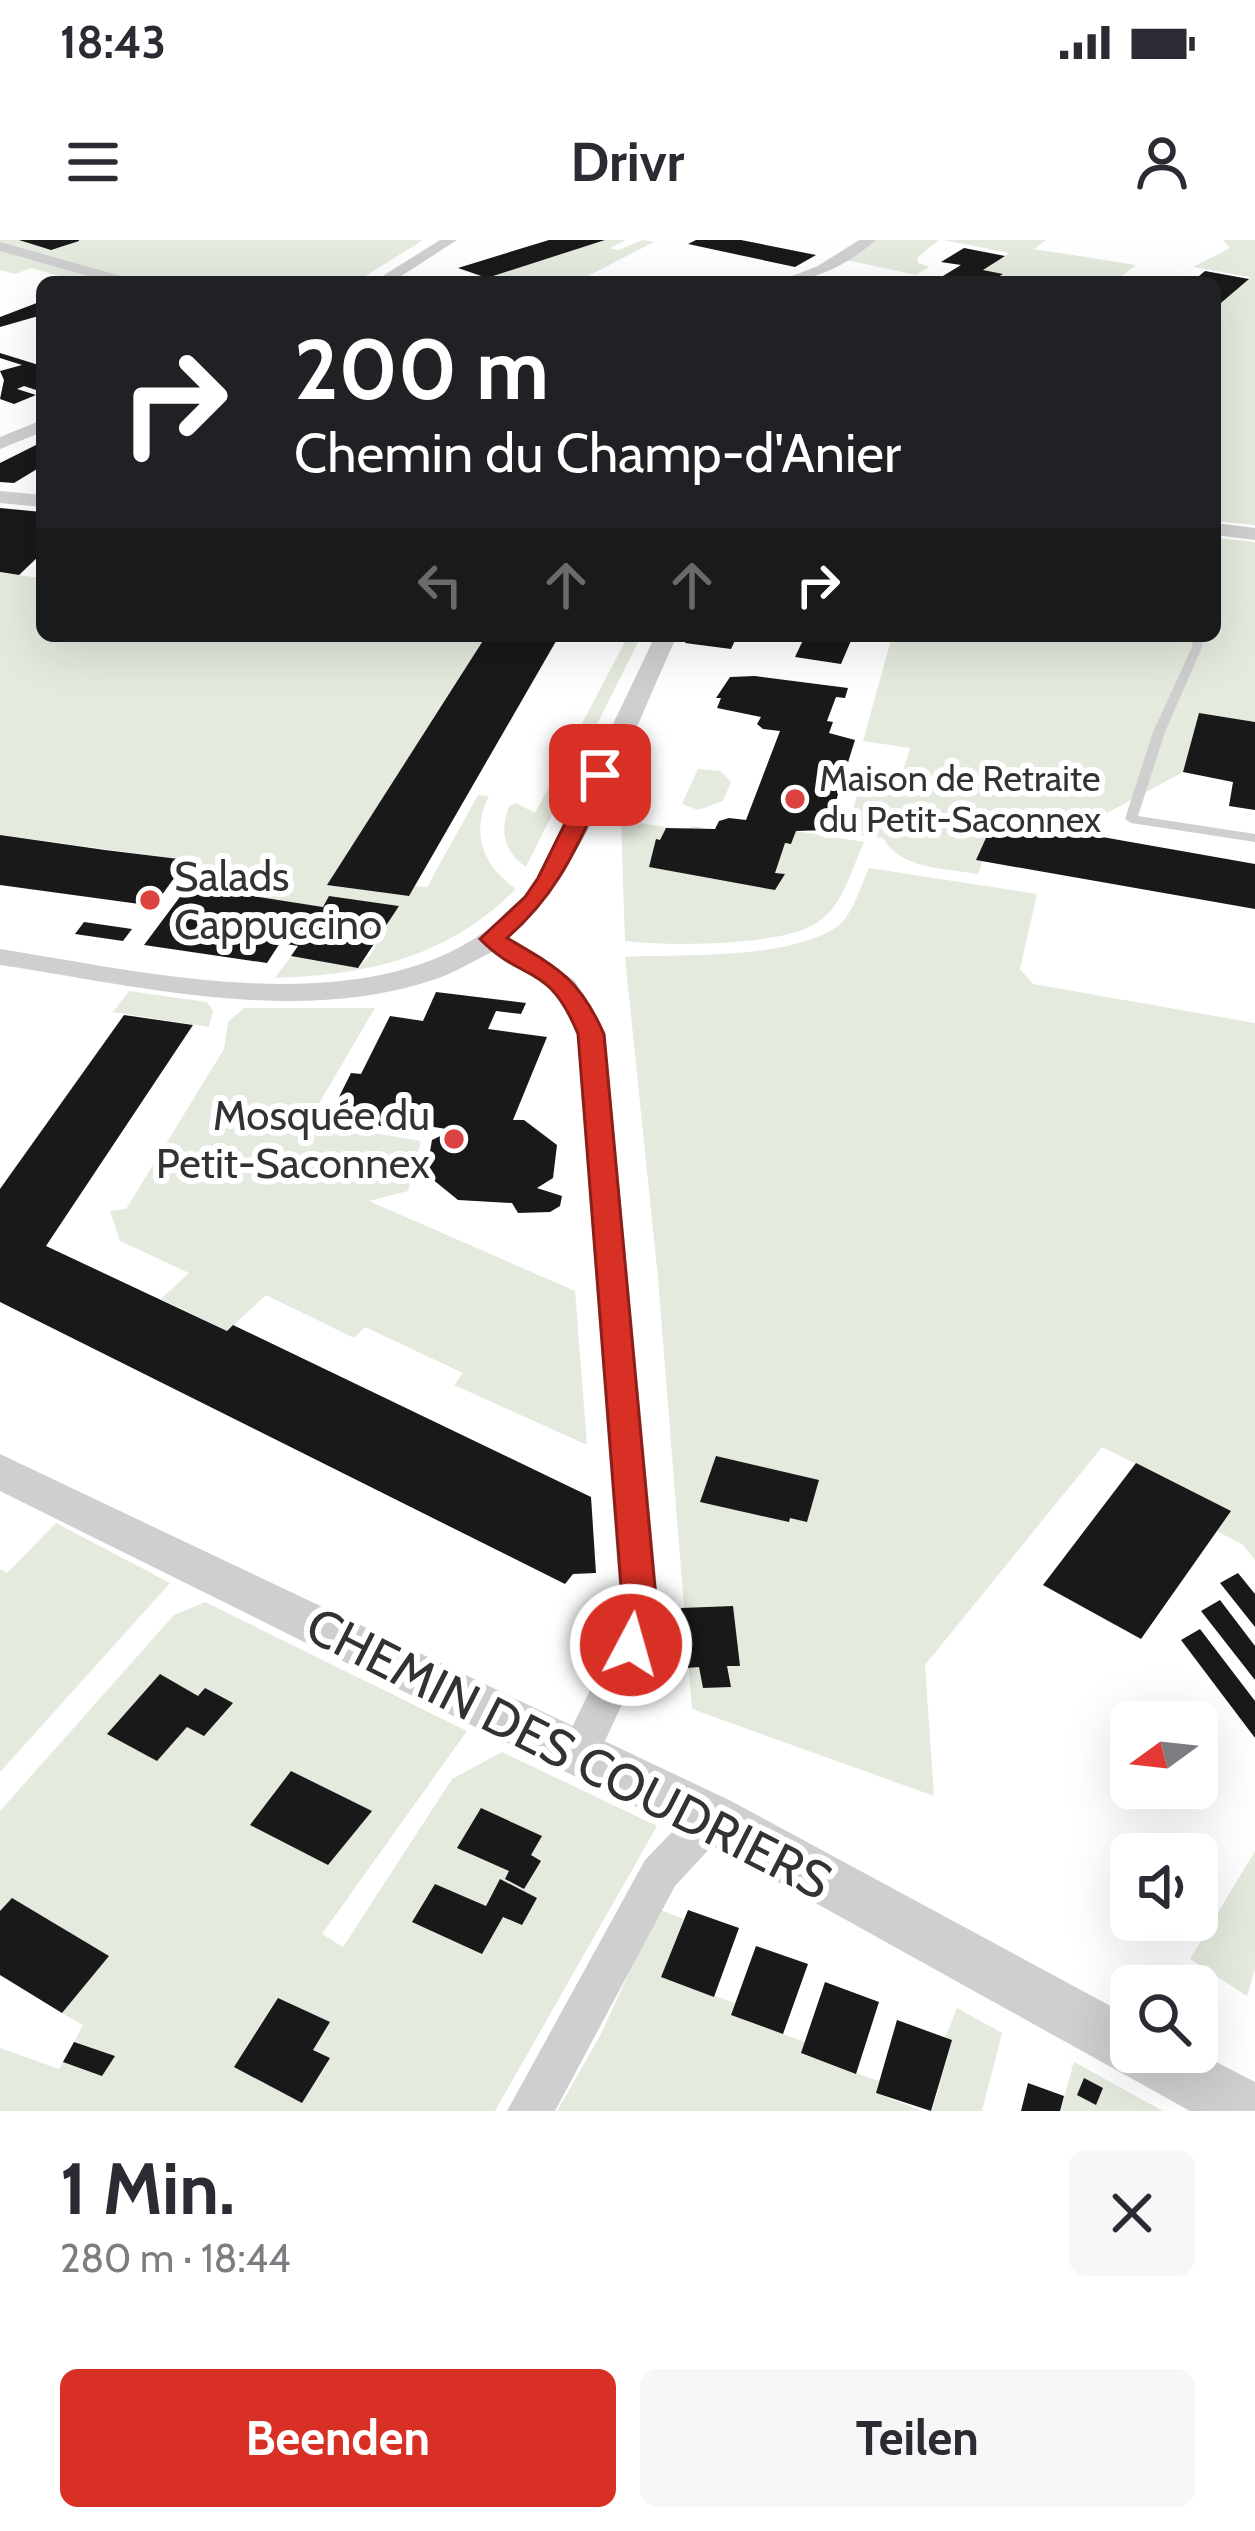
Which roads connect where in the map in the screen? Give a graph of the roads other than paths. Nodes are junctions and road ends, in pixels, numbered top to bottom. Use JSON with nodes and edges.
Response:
{"nodes":[{"id":1,"x":450,"y":240,"type":"edge"},
{"id":2,"x":869,"y":240,"type":"edge"},
{"id":3,"x":0,"y":246,"type":"edge"},
{"id":4,"x":104,"y":276,"type":"edge"},
{"id":5,"x":391,"y":276,"type":"edge"},
{"id":6,"x":803,"y":276,"type":"edge"},
{"id":7,"x":36,"y":428,"type":"edge"},
{"id":8,"x":0,"y":444,"type":"edge"},
{"id":9,"x":0,"y":497,"type":"edge"},
{"id":10,"x":36,"y":500,"type":"edge"},
{"id":11,"x":1221,"y":531,"type":"edge"},
{"id":12,"x":1255,"y":534,"type":"edge"},
{"id":13,"x":663,"y":642,"type":"edge"},
{"id":14,"x":1197,"y":642,"type":"edge"},
{"id":15,"x":1255,"y":838,"type":"edge"},
{"id":16,"x":491,"y":939,"type":"junction"},
{"id":17,"x":0,"y":957,"type":"edge"},
{"id":18,"x":0,"y":1472,"type":"edge"},
{"id":19,"x":580,"y":1751,"type":"junction"},
{"id":20,"x":712,"y":1818,"type":"junction"},
{"id":21,"x":1110,"y":2036,"type":"edge"},
{"id":22,"x":1178,"y":2073,"type":"edge"},
{"id":23,"x":530,"y":2111,"type":"edge"},
{"id":24,"x":1249,"y":2111,"type":"edge"}],
"edges":[{"from":1,"to":5,"type":"street"},
{"from":2,"to":6,"type":"street"},
{"from":3,"to":4,"type":"street"},
{"from":7,"to":8,"type":"street"},
{"from":9,"to":10,"type":"street"},
{"from":11,"to":12,"type":"street"},
{"from":13,"to":16,"type":"street"},
{"from":14,"to":15,"type":"lane"},
{"from":16,"to":17,"type":"street"},
{"from":16,"to":19,"type":"street"},
{"from":18,"to":19,"type":"street","name":"CHEMIN DES COUDRIERS"},
{"from":19,"to":20,"type":"street","name":"CHEMIN DES COUDRIERS"},
{"from":20,"to":21,"type":"street","name":"CHEMIN DES COUDRIERS"},
{"from":20,"to":23,"type":"street"},
{"from":22,"to":24,"type":"street","name":"CHEMIN DES COUDRIERS"}]}
